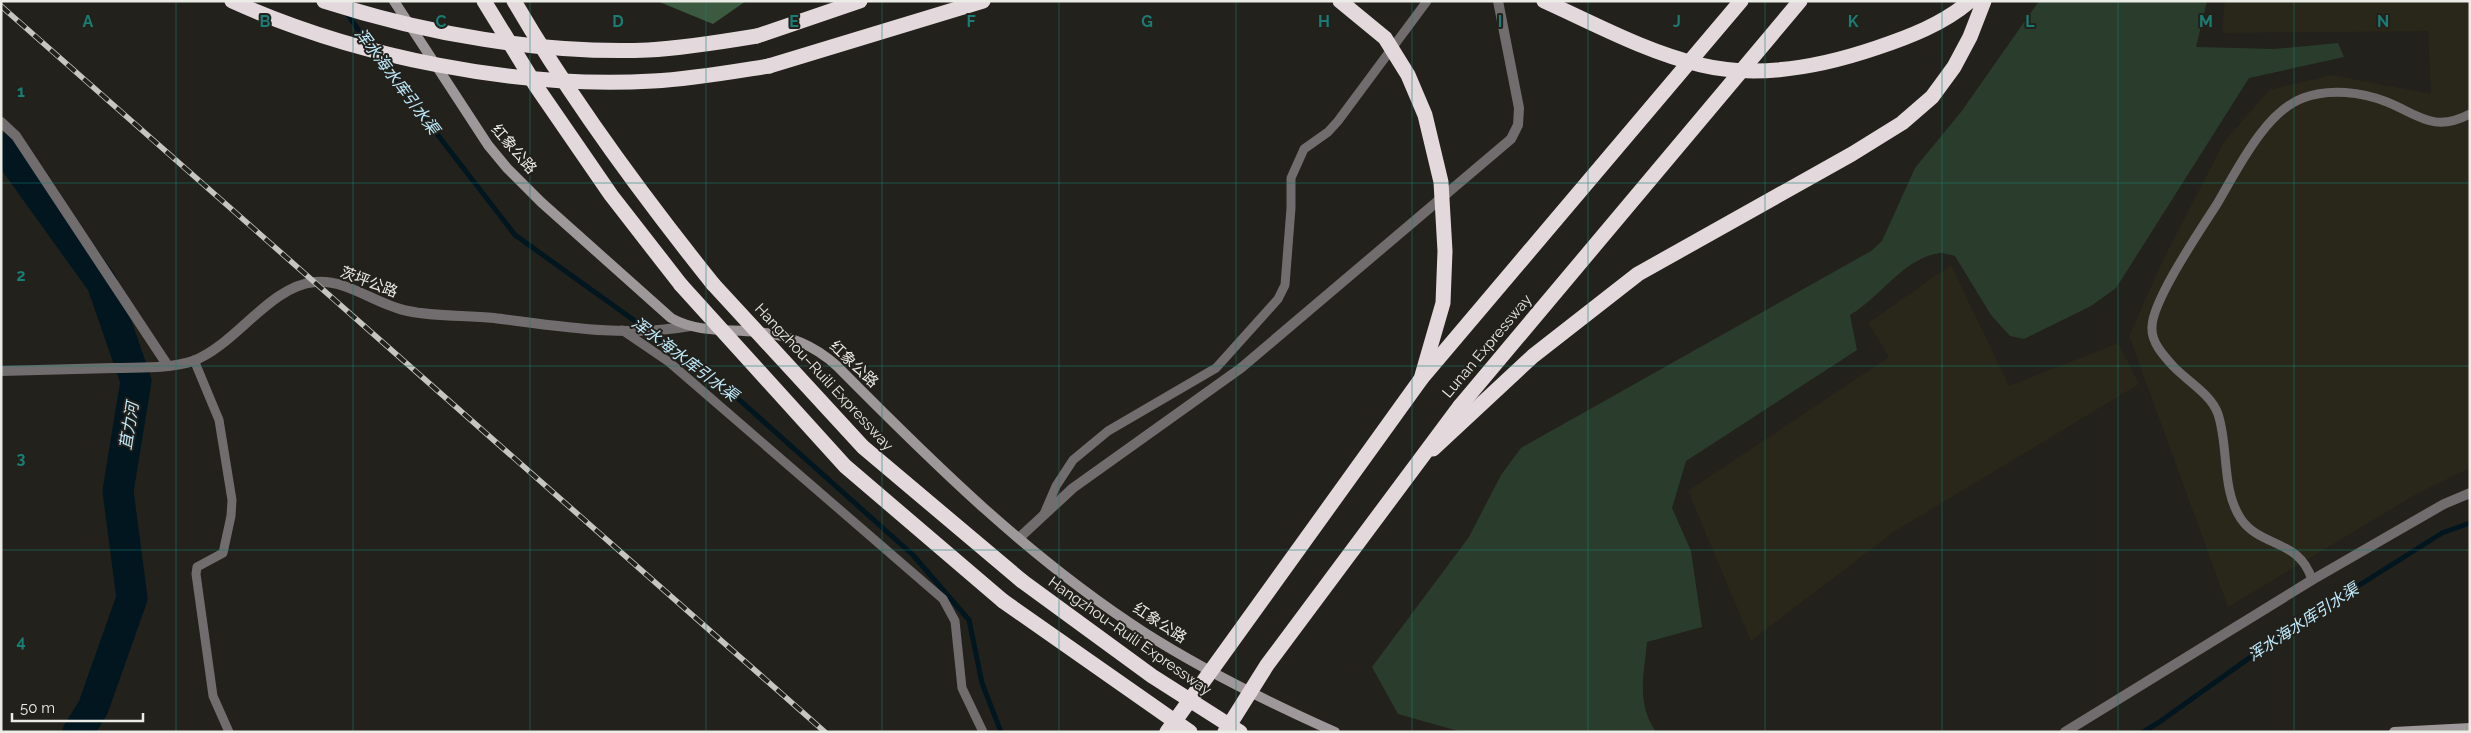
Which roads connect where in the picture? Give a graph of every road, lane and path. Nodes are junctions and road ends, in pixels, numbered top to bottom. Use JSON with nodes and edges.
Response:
{"nodes":[{"id":1,"x":232,"y":1,"type":"edge"},
{"id":2,"x":324,"y":1,"type":"edge"},
{"id":3,"x":394,"y":1,"type":"edge"},
{"id":4,"x":484,"y":1,"type":"edge"},
{"id":5,"x":514,"y":1,"type":"edge"},
{"id":6,"x":860,"y":1,"type":"edge"},
{"id":7,"x":982,"y":1,"type":"edge"},
{"id":8,"x":1340,"y":1,"type":"edge"},
{"id":9,"x":1427,"y":1,"type":"edge"},
{"id":10,"x":1498,"y":1,"type":"edge"},
{"id":11,"x":1544,"y":1,"type":"edge"},
{"id":12,"x":1741,"y":1,"type":"edge"},
{"id":13,"x":1800,"y":1,"type":"edge"},
{"id":14,"x":1970,"y":1,"type":"edge"},
{"id":15,"x":1984,"y":1,"type":"edge"},
{"id":16,"x":2470,"y":114,"type":"edge"},
{"id":17,"x":1,"y":122,"type":"edge"},
{"id":18,"x":690,"y":326,"type":"junction"},
{"id":19,"x":626,"y":330,"type":"junction"},
{"id":20,"x":194,"y":360,"type":"junction"},
{"id":21,"x":168,"y":366,"type":"junction"},
{"id":22,"x":1,"y":371,"type":"edge"},
{"id":23,"x":1421,"y":379,"type":"junction"},
{"id":24,"x":1418,"y":461,"type":"junction"},
{"id":25,"x":2470,"y":493,"type":"edge"},
{"id":26,"x":1044,"y":514,"type":"junction"},
{"id":27,"x":1019,"y":538,"type":"junction"},
{"id":28,"x":2312,"y":580,"type":"junction"},
{"id":29,"x":2470,"y":728,"type":"edge"},
{"id":30,"x":229,"y":732,"type":"edge"},
{"id":31,"x":983,"y":732,"type":"edge"},
{"id":32,"x":1167,"y":732,"type":"edge"},
{"id":33,"x":1190,"y":732,"type":"edge"},
{"id":34,"x":1225,"y":732,"type":"edge"},
{"id":35,"x":1240,"y":732,"type":"edge"},
{"id":36,"x":1335,"y":732,"type":"edge"},
{"id":37,"x":2065,"y":732,"type":"edge"},
{"id":38,"x":2394,"y":732,"type":"edge"}],
"edges":[{"from":1,"to":7,"type":"highway","bridge":true},
{"from":2,"to":6,"type":"highway","bridge":true},
{"from":3,"to":18,"type":"main road","name":"红象公路"},
{"from":4,"to":33,"type":"highway","bridge":true},
{"from":5,"to":35,"type":"highway","name":"Hangzhou–Ruili Expressway","bridge":true},
{"from":8,"to":23,"type":"highway","bridge":true},
{"from":9,"to":26,"type":"lane"},
{"from":10,"to":26,"type":"street"},
{"from":11,"to":14,"type":"highway","bridge":true},
{"from":12,"to":23,"type":"highway","name":"Lunan Expressway"},
{"from":13,"to":24,"type":"highway","name":"Lunan Expressway","bridge":true},
{"from":15,"to":24,"type":"highway"},
{"from":16,"to":28,"type":"lane"},
{"from":17,"to":21,"type":"street"},
{"from":18,"to":19,"type":"street","name":"茨坪公路"},
{"from":18,"to":27,"type":"main road","name":"红象公路"},
{"from":19,"to":20,"type":"street","name":"茨坪公路"},
{"from":19,"to":31,"type":"lane"},
{"from":20,"to":21,"type":"street","name":"茨坪公路"},
{"from":20,"to":30,"type":"lane"},
{"from":21,"to":22,"type":"street","name":"茨坪公路"},
{"from":23,"to":32,"type":"highway","name":"Lunan Expressway","bridge":true},
{"from":24,"to":34,"type":"highway","name":"Lunan Expressway","bridge":true},
{"from":25,"to":28,"type":"street"},
{"from":26,"to":27,"type":"street"},
{"from":27,"to":36,"type":"main road","name":"红象公路"},
{"from":28,"to":37,"type":"street"},
{"from":29,"to":38,"type":"main road"}]}
